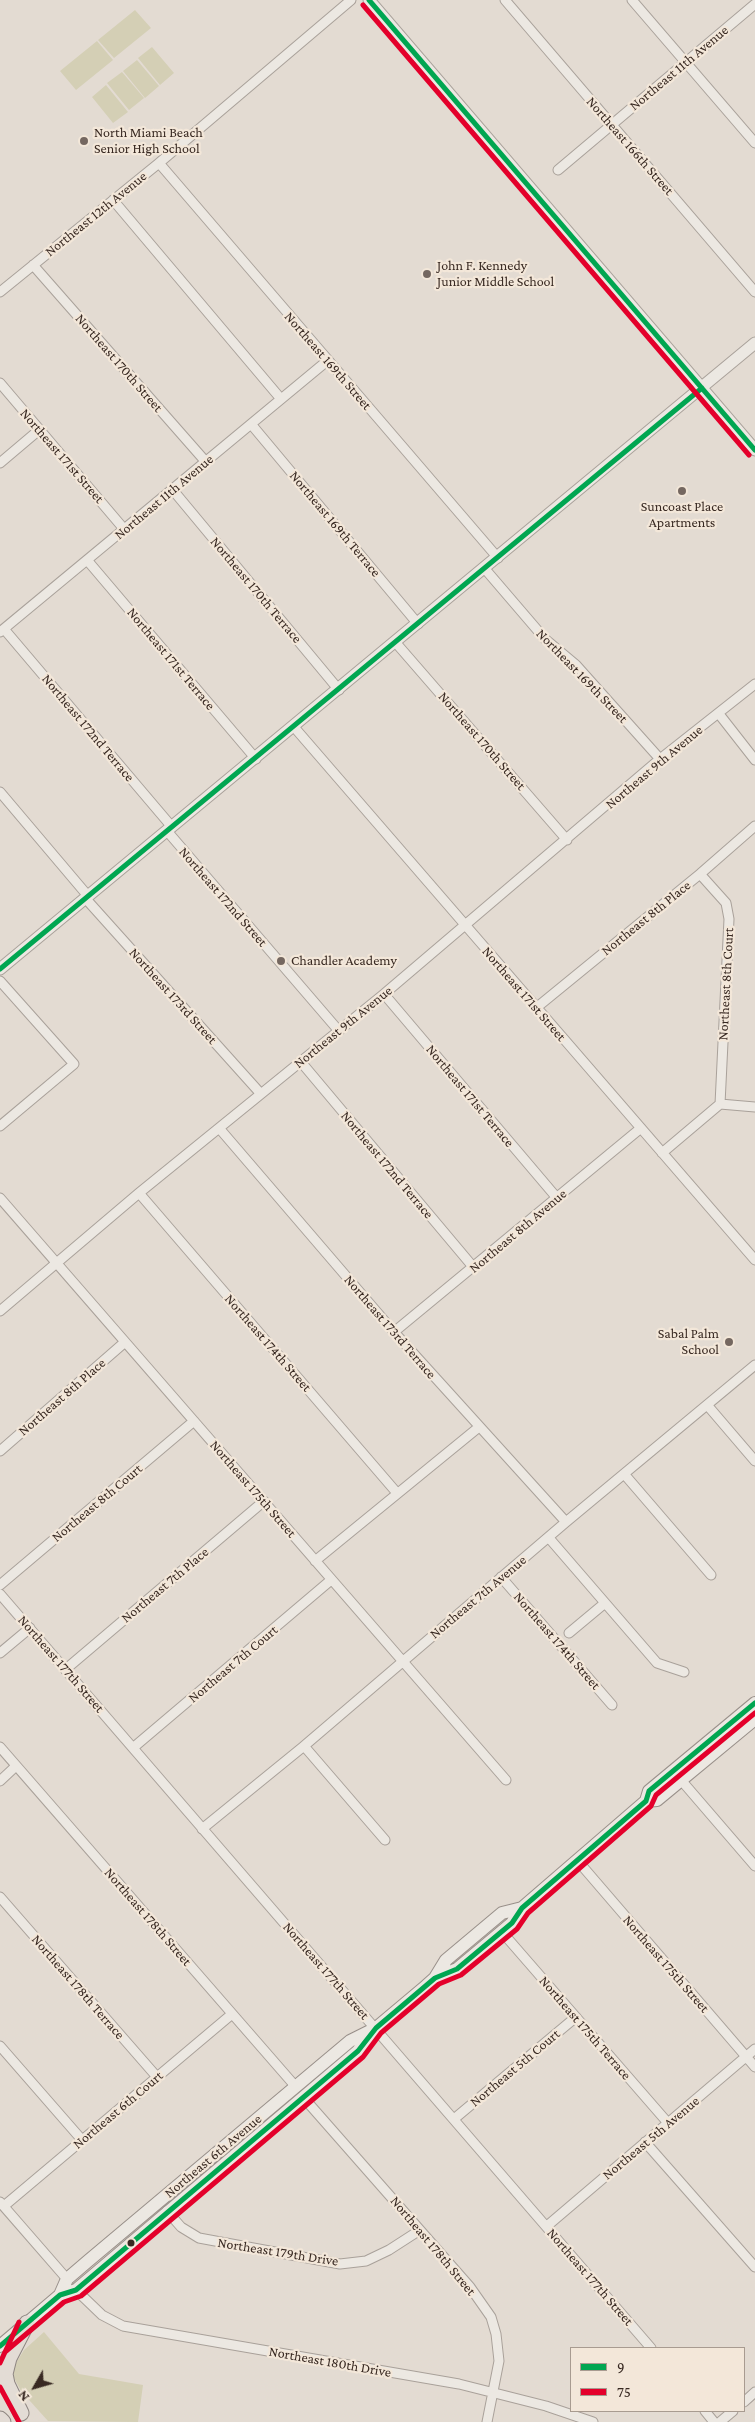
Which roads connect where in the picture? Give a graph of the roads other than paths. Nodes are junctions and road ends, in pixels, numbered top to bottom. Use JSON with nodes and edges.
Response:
{"nodes":[{"id":1,"x":351,"y":0,"type":"edge"},
{"id":2,"x":369,"y":0,"type":"edge"},
{"id":3,"x":505,"y":0,"type":"edge"},
{"id":4,"x":632,"y":0,"type":"edge"},
{"id":5,"x":755,"y":4,"type":"edge"},
{"id":6,"x":685,"y":62,"type":"junction"},
{"id":7,"x":612,"y":124,"type":"junction"},
{"id":8,"x":755,"y":143,"type":"edge"},
{"id":9,"x":159,"y":162,"type":"junction"},
{"id":10,"x":558,"y":170,"type":"dead end"},
{"id":11,"x":113,"y":200,"type":"junction"},
{"id":12,"x":33,"y":265,"type":"junction"},
{"id":13,"x":0,"y":292,"type":"edge"},
{"id":14,"x":755,"y":292,"type":"edge"},
{"id":15,"x":755,"y":343,"type":"edge"},
{"id":16,"x":327,"y":361,"type":"junction"},
{"id":17,"x":0,"y":383,"type":"edge"},
{"id":18,"x":702,"y":388,"type":"junction"},
{"id":19,"x":281,"y":399,"type":"junction"},
{"id":20,"x":251,"y":424,"type":"junction"},
{"id":21,"x":39,"y":430,"type":"junction"},
{"id":22,"x":755,"y":450,"type":"edge"},
{"id":23,"x":0,"y":462,"type":"edge"},
{"id":24,"x":206,"y":462,"type":"junction"},
{"id":25,"x":172,"y":490,"type":"junction"},
{"id":26,"x":124,"y":529,"type":"junction"},
{"id":27,"x":498,"y":558,"type":"junction"},
{"id":28,"x":87,"y":560,"type":"junction"},
{"id":29,"x":485,"y":569,"type":"junction"},
{"id":30,"x":418,"y":624,"type":"junction"},
{"id":31,"x":2,"y":631,"type":"edge"},
{"id":32,"x":396,"y":643,"type":"junction"},
{"id":33,"x":755,"y":684,"type":"edge"},
{"id":34,"x":339,"y":690,"type":"junction"},
{"id":35,"x":719,"y":714,"type":"junction"},
{"id":36,"x":294,"y":727,"type":"junction"},
{"id":37,"x":256,"y":759,"type":"junction"},
{"id":38,"x":660,"y":759,"type":"junction"},
{"id":39,"x":755,"y":760,"type":"edge"},
{"id":40,"x":0,"y":792,"type":"edge"},
{"id":41,"x":755,"y":826,"type":"edge"},
{"id":42,"x":169,"y":829,"type":"junction"},
{"id":43,"x":568,"y":840,"type":"junction"},
{"id":44,"x":700,"y":874,"type":"junction"},
{"id":45,"x":87,"y":897,"type":"junction"},
{"id":46,"x":464,"y":924,"type":"junction"},
{"id":47,"x":0,"y":970,"type":"edge"},
{"id":48,"x":0,"y":981,"type":"edge"},
{"id":49,"x":384,"y":994,"type":"junction"},
{"id":50,"x":536,"y":1008,"type":"junction"},
{"id":51,"x":339,"y":1031,"type":"junction"},
{"id":52,"x":301,"y":1062,"type":"junction"},
{"id":53,"x":261,"y":1094,"type":"junction"},
{"id":54,"x":720,"y":1104,"type":"junction"},
{"id":55,"x":755,"y":1107,"type":"edge"},
{"id":56,"x":0,"y":1126,"type":"edge"},
{"id":57,"x":219,"y":1128,"type":"junction"},
{"id":58,"x":640,"y":1128,"type":"junction"},
{"id":59,"x":662,"y":1153,"type":"junction"},
{"id":60,"x":140,"y":1193,"type":"junction"},
{"id":61,"x":0,"y":1198,"type":"edge"},
{"id":62,"x":557,"y":1198,"type":"junction"},
{"id":63,"x":755,"y":1260,"type":"edge"},
{"id":64,"x":57,"y":1264,"type":"junction"},
{"id":65,"x":474,"y":1268,"type":"junction"},
{"id":66,"x":0,"y":1311,"type":"edge"},
{"id":67,"x":394,"y":1332,"type":"junction"},
{"id":68,"x":125,"y":1342,"type":"junction"},
{"id":69,"x":755,"y":1366,"type":"edge"},
{"id":70,"x":708,"y":1406,"type":"junction"},
{"id":71,"x":194,"y":1421,"type":"junction"},
{"id":72,"x":479,"y":1427,"type":"junction"},
{"id":73,"x":0,"y":1451,"type":"edge"},
{"id":74,"x":755,"y":1461,"type":"edge"},
{"id":75,"x":625,"y":1475,"type":"junction"},
{"id":76,"x":397,"y":1493,"type":"junction"},
{"id":77,"x":264,"y":1501,"type":"junction"},
{"id":78,"x":566,"y":1522,"type":"junction"},
{"id":79,"x":549,"y":1538,"type":"junction"},
{"id":80,"x":315,"y":1561,"type":"junction"},
{"id":81,"x":711,"y":1575,"type":"dead end"},
{"id":82,"x":501,"y":1577,"type":"junction"},
{"id":83,"x":331,"y":1580,"type":"junction"},
{"id":84,"x":0,"y":1585,"type":"edge"},
{"id":85,"x":0,"y":1594,"type":"edge"},
{"id":86,"x":605,"y":1603,"type":"junction"},
{"id":87,"x":30,"y":1628,"type":"junction"},
{"id":88,"x":569,"y":1633,"type":"dead end"},
{"id":89,"x":0,"y":1653,"type":"edge"},
{"id":90,"x":402,"y":1661,"type":"junction"},
{"id":91,"x":66,"y":1669,"type":"junction"},
{"id":92,"x":684,"y":1672,"type":"dead end"},
{"id":93,"x":755,"y":1703,"type":"edge"},
{"id":94,"x":612,"y":1705,"type":"dead end"},
{"id":95,"x":755,"y":1719,"type":"edge"},
{"id":96,"x":304,"y":1746,"type":"junction"},
{"id":97,"x":0,"y":1747,"type":"edge"},
{"id":98,"x":134,"y":1747,"type":"junction"},
{"id":99,"x":16,"y":1766,"type":"junction"},
{"id":100,"x":506,"y":1780,"type":"dead end"},
{"id":101,"x":681,"y":1780,"type":"junction"},
{"id":102,"x":0,"y":1781,"type":"edge"},
{"id":103,"x":646,"y":1801,"type":"junction"},
{"id":104,"x":202,"y":1829,"type":"junction"},
{"id":105,"x":385,"y":1840,"type":"dead end"},
{"id":106,"x":577,"y":1860,"type":"junction"},
{"id":107,"x":755,"y":1866,"type":"edge"},
{"id":108,"x":0,"y":1897,"type":"edge"},
{"id":109,"x":522,"y":1908,"type":"junction"},
{"id":110,"x":502,"y":1932,"type":"junction"},
{"id":111,"x":435,"y":1978,"type":"junction"},
{"id":112,"x":232,"y":2014,"type":"junction"},
{"id":113,"x":576,"y":2016,"type":"junction"},
{"id":114,"x":376,"y":2028,"type":"junction"},
{"id":115,"x":0,"y":2046,"type":"edge"},
{"id":116,"x":755,"y":2049,"type":"edge"},
{"id":117,"x":746,"y":2056,"type":"junction"},
{"id":118,"x":755,"y":2067,"type":"edge"},
{"id":119,"x":157,"y":2077,"type":"junction"},
{"id":120,"x":299,"y":2092,"type":"junction"},
{"id":121,"x":454,"y":2119,"type":"junction"},
{"id":122,"x":668,"y":2123,"type":"junction"},
{"id":123,"x":82,"y":2140,"type":"junction"},
{"id":124,"x":645,"y":2142,"type":"junction"},
{"id":125,"x":2,"y":2204,"type":"edge"},
{"id":126,"x":167,"y":2211,"type":"junction"},
{"id":127,"x":547,"y":2226,"type":"junction"},
{"id":128,"x":420,"y":2230,"type":"junction"},
{"id":129,"x":755,"y":2267,"type":"edge"},
{"id":130,"x":67,"y":2279,"type":"junction"},
{"id":131,"x":76,"y":2290,"type":"junction"},
{"id":132,"x":60,"y":2295,"type":"junction"},
{"id":133,"x":27,"y":2323,"type":"junction"},
{"id":134,"x":0,"y":2346,"type":"edge"},
{"id":135,"x":650,"y":2347,"type":"edge"},
{"id":136,"x":0,"y":2388,"type":"edge"},
{"id":137,"x":494,"y":2392,"type":"junction"},
{"id":138,"x":755,"y":2392,"type":"edge"},
{"id":139,"x":745,"y":2401,"type":"edge"},
{"id":140,"x":705,"y":2412,"type":"edge"},
{"id":141,"x":732,"y":2412,"type":"edge"},
{"id":142,"x":25,"y":2418,"type":"edge"},
{"id":143,"x":0,"y":2419,"type":"edge"},
{"id":144,"x":3,"y":2422,"type":"edge"},
{"id":145,"x":487,"y":2422,"type":"edge"},
{"id":146,"x":593,"y":2422,"type":"edge"},
{"id":147,"x":714,"y":2422,"type":"edge"},
{"id":148,"x":720,"y":2422,"type":"edge"}],
"edges":[{"from":1,"to":9,"type":"street","name":"Northeast 12th Avenue"},
{"from":2,"to":18,"type":"street"},
{"from":3,"to":7,"type":"street","name":"Northeast 166th Street"},
{"from":4,"to":6,"type":"street"},
{"from":5,"to":6,"type":"street","name":"Northeast 11th Avenue"},
{"from":6,"to":7,"type":"street","name":"Northeast 11th Avenue"},
{"from":6,"to":8,"type":"street"},
{"from":7,"to":10,"type":"street","name":"Northeast 11th Avenue"},
{"from":7,"to":14,"type":"street","name":"Northeast 166th Street"},
{"from":9,"to":11,"type":"street","name":"Northeast 12th Avenue"},
{"from":9,"to":16,"type":"street","name":"Northeast 169th Street"},
{"from":11,"to":12,"type":"street","name":"Northeast 12th Avenue"},
{"from":11,"to":19,"type":"street"},
{"from":12,"to":13,"type":"street","name":"Northeast 12th Avenue"},
{"from":12,"to":24,"type":"street","name":"Northeast 170th Street"},
{"from":15,"to":18,"type":"street"},
{"from":16,"to":19,"type":"street","name":"Northeast 11th Avenue"},
{"from":16,"to":27,"type":"street","name":"Northeast 169th Street"},
{"from":17,"to":21,"type":"street","name":"Northeast 171st Street"},
{"from":18,"to":22,"type":"street"},
{"from":18,"to":27,"type":"street"},
{"from":19,"to":20,"type":"street","name":"Northeast 11th Avenue"},
{"from":20,"to":24,"type":"street","name":"Northeast 11th Avenue"},
{"from":20,"to":30,"type":"street","name":"Northeast 169th Terrace"},
{"from":21,"to":23,"type":"street"},
{"from":21,"to":26,"type":"street","name":"Northeast 171st Street"},
{"from":24,"to":25,"type":"street","name":"Northeast 11th Avenue"},
{"from":25,"to":26,"type":"street","name":"Northeast 11th Avenue"},
{"from":25,"to":34,"type":"street","name":"Northeast 170th Terrace"},
{"from":26,"to":28,"type":"street","name":"Northeast 11th Avenue"},
{"from":27,"to":29,"type":"street"},
{"from":28,"to":31,"type":"street","name":"Northeast 11th Avenue"},
{"from":28,"to":37,"type":"street","name":"Northeast 171st Terrace"},
{"from":29,"to":30,"type":"street"},
{"from":29,"to":38,"type":"street","name":"Northeast 169th Street"},
{"from":30,"to":32,"type":"street"},
{"from":31,"to":42,"type":"street","name":"Northeast 172nd Terrace"},
{"from":32,"to":34,"type":"street"},
{"from":32,"to":43,"type":"street","name":"Northeast 170th Street"},
{"from":33,"to":35,"type":"street","name":"Northeast 9th Avenue"},
{"from":34,"to":36,"type":"street"},
{"from":35,"to":38,"type":"street","name":"Northeast 9th Avenue"},
{"from":35,"to":39,"type":"street"},
{"from":36,"to":37,"type":"street"},
{"from":36,"to":46,"type":"street","name":"Northeast 171st Street"},
{"from":37,"to":42,"type":"street"},
{"from":38,"to":43,"type":"street","name":"Northeast 9th Avenue"},
{"from":40,"to":45,"type":"street","name":"Northeast 173rd Street"},
{"from":41,"to":44,"type":"street","name":"Northeast 8th Place"},
{"from":42,"to":45,"type":"street"},
{"from":42,"to":51,"type":"street","name":"Northeast 172nd Street"},
{"from":43,"to":46,"type":"street","name":"Northeast 9th Avenue"},
{"from":44,"to":50,"type":"street","name":"Northeast 8th Place"},
{"from":44,"to":54,"type":"street","name":"Northeast 8th Court"},
{"from":45,"to":47,"type":"street"},
{"from":45,"to":53,"type":"street","name":"Northeast 173rd Street"},
{"from":46,"to":49,"type":"street","name":"Northeast 9th Avenue"},
{"from":46,"to":50,"type":"street","name":"Northeast 171st Street"},
{"from":48,"to":56,"type":"street"},
{"from":49,"to":51,"type":"street","name":"Northeast 9th Avenue"},
{"from":49,"to":62,"type":"street","name":"Northeast 171st Terrace"},
{"from":50,"to":58,"type":"street","name":"Northeast 171st Street"},
{"from":51,"to":52,"type":"street","name":"Northeast 9th Avenue"},
{"from":52,"to":53,"type":"street","name":"Northeast 9th Avenue"},
{"from":52,"to":65,"type":"street","name":"Northeast 172nd Terrace"},
{"from":53,"to":57,"type":"street","name":"Northeast 9th Avenue"},
{"from":54,"to":55,"type":"street"},
{"from":54,"to":59,"type":"street"},
{"from":57,"to":60,"type":"street","name":"Northeast 9th Avenue"},
{"from":57,"to":67,"type":"street","name":"Northeast 173rd Terrace"},
{"from":58,"to":59,"type":"street","name":"Northeast 171st Street"},
{"from":58,"to":62,"type":"street","name":"Northeast 8th Avenue"},
{"from":59,"to":63,"type":"street","name":"Northeast 171st Street"},
{"from":60,"to":64,"type":"street","name":"Northeast 9th Avenue"},
{"from":60,"to":76,"type":"street","name":"Northeast 174th Street"},
{"from":61,"to":64,"type":"street","name":"Northeast 175th Street"},
{"from":62,"to":65,"type":"street","name":"Northeast 8th Avenue"},
{"from":64,"to":66,"type":"street","name":"Northeast 9th Avenue"},
{"from":64,"to":68,"type":"street","name":"Northeast 175th Street"},
{"from":65,"to":67,"type":"street","name":"Northeast 8th Avenue"},
{"from":67,"to":72,"type":"street","name":"Northeast 173rd Terrace"},
{"from":68,"to":71,"type":"street","name":"Northeast 175th Street"},
{"from":68,"to":73,"type":"street","name":"Northeast 8th Place"},
{"from":69,"to":70,"type":"street","name":"Northeast 7th Avenue"},
{"from":70,"to":74,"type":"street"},
{"from":70,"to":75,"type":"street","name":"Northeast 7th Avenue"},
{"from":71,"to":77,"type":"street","name":"Northeast 175th Street"},
{"from":71,"to":84,"type":"street","name":"Northeast 8th Court"},
{"from":72,"to":76,"type":"street"},
{"from":72,"to":78,"type":"street","name":"Northeast 173rd Terrace"},
{"from":75,"to":78,"type":"street","name":"Northeast 7th Avenue"},
{"from":75,"to":81,"type":"street"},
{"from":76,"to":80,"type":"street"},
{"from":77,"to":80,"type":"street","name":"Northeast 175th Street"},
{"from":77,"to":91,"type":"street","name":"Northeast 7th Place"},
{"from":78,"to":79,"type":"street","name":"Northeast 7th Avenue"},
{"from":79,"to":82,"type":"street","name":"Northeast 7th Avenue"},
{"from":79,"to":86,"type":"street"},
{"from":80,"to":83,"type":"street","name":"Northeast 175th Street"},
{"from":82,"to":90,"type":"street","name":"Northeast 7th Avenue"},
{"from":82,"to":94,"type":"street","name":"Northeast 174th Street"},
{"from":83,"to":90,"type":"street","name":"Northeast 175th Street"},
{"from":83,"to":98,"type":"street","name":"Northeast 7th Court"},
{"from":85,"to":87,"type":"street","name":"Northeast 177th Street"},
{"from":86,"to":88,"type":"street"},
{"from":86,"to":92,"type":"street"},
{"from":87,"to":89,"type":"street"},
{"from":87,"to":91,"type":"street","name":"Northeast 177th Street"},
{"from":90,"to":96,"type":"street","name":"Northeast 7th Avenue"},
{"from":90,"to":100,"type":"street","name":"Northeast 175th Street"},
{"from":91,"to":98,"type":"street","name":"Northeast 177th Street"},
{"from":93,"to":103,"type":"main road","name":"Northeast 6th Avenue"},
{"from":95,"to":101,"type":"main road","name":"Northeast 6th Avenue"},
{"from":96,"to":104,"type":"street","name":"Northeast 7th Avenue"},
{"from":96,"to":105,"type":"street"},
{"from":97,"to":99,"type":"street","name":"Northeast 178th Street"},
{"from":98,"to":104,"type":"street","name":"Northeast 177th Street"},
{"from":99,"to":102,"type":"street"},
{"from":99,"to":112,"type":"street","name":"Northeast 178th Street"},
{"from":101,"to":103,"type":"main road","name":"Northeast 6th Avenue"},
{"from":101,"to":107,"type":"street"},
{"from":103,"to":106,"type":"main road","name":"Northeast 6th Avenue"},
{"from":104,"to":114,"type":"street","name":"Northeast 177th Street"},
{"from":106,"to":109,"type":"main road","name":"Northeast 6th Avenue"},
{"from":106,"to":117,"type":"street","name":"Northeast 175th Street"},
{"from":108,"to":119,"type":"street","name":"Northeast 178th Terrace"},
{"from":109,"to":110,"type":"main road","name":"Northeast 6th Avenue"},
{"from":109,"to":111,"type":"main road","name":"Northeast 6th Avenue"},
{"from":110,"to":111,"type":"main road","name":"Northeast 6th Avenue"},
{"from":110,"to":113,"type":"street","name":"Northeast 175th Terrace"},
{"from":111,"to":114,"type":"main road","name":"Northeast 6th Avenue"},
{"from":112,"to":119,"type":"street","name":"Northeast 6th Court"},
{"from":112,"to":120,"type":"street","name":"Northeast 178th Street"},
{"from":113,"to":121,"type":"street","name":"Northeast 5th Court"},
{"from":113,"to":122,"type":"street","name":"Northeast 175th Terrace"},
{"from":114,"to":120,"type":"main road","name":"Northeast 6th Avenue"},
{"from":114,"to":121,"type":"street","name":"Northeast 177th Street"},
{"from":115,"to":123,"type":"street"},
{"from":116,"to":117,"type":"street","name":"Northeast 5th Avenue"},
{"from":117,"to":118,"type":"street","name":"Northeast 175th Street"},
{"from":117,"to":122,"type":"street","name":"Northeast 5th Avenue"},
{"from":119,"to":123,"type":"street","name":"Northeast 6th Court"},
{"from":120,"to":126,"type":"main road","name":"Northeast 6th Avenue"},
{"from":120,"to":128,"type":"street","name":"Northeast 178th Street"},
{"from":120,"to":130,"type":"main road","name":"Northeast 6th Avenue"},
{"from":121,"to":127,"type":"street","name":"Northeast 177th Street"},
{"from":122,"to":124,"type":"street","name":"Northeast 5th Avenue"},
{"from":123,"to":125,"type":"street","name":"Northeast 6th Court"},
{"from":124,"to":127,"type":"street","name":"Northeast 5th Avenue"},
{"from":124,"to":129,"type":"street"},
{"from":125,"to":130,"type":"street"},
{"from":126,"to":128,"type":"street","name":"Northeast 179th Drive"},
{"from":126,"to":131,"type":"main road","name":"Northeast 6th Avenue"},
{"from":127,"to":135,"type":"street","name":"Northeast 177th Street"},
{"from":128,"to":137,"type":"street","name":"Northeast 178th Street"},
{"from":130,"to":132,"type":"main road","name":"Northeast 6th Avenue"},
{"from":131,"to":132,"type":"main road","name":"Northeast 6th Avenue"},
{"from":131,"to":137,"type":"street","name":"Northeast 180th Drive"},
{"from":132,"to":133,"type":"main road","name":"Northeast 6th Avenue"},
{"from":133,"to":134,"type":"main road","name":"Northeast 6th Avenue"},
{"from":133,"to":142,"type":"main road"},
{"from":136,"to":142,"type":"main road"},
{"from":137,"to":145,"type":"street","name":"Northeast 178th Street"},
{"from":137,"to":146,"type":"street","name":"Northeast 180th Drive"},
{"from":138,"to":139,"type":"street"},
{"from":140,"to":147,"type":"street"},
{"from":141,"to":148,"type":"street"},
{"from":143,"to":144,"type":"main road"}]}
